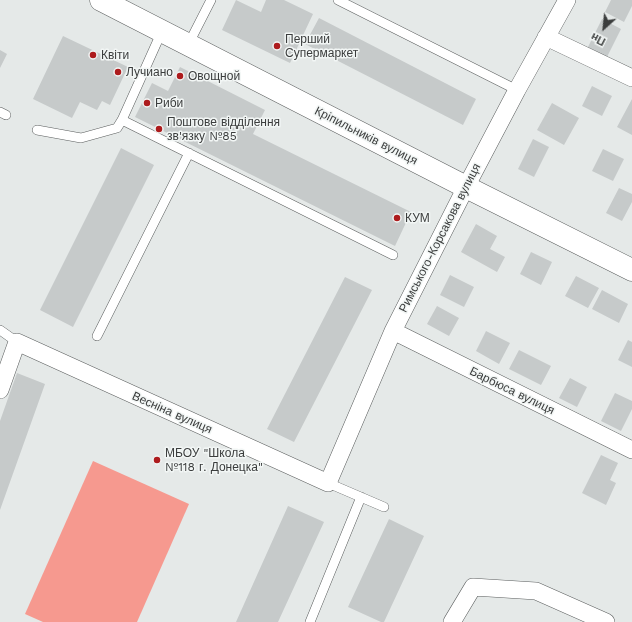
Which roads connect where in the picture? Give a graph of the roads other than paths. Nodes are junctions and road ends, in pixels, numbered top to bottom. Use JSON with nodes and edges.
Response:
{"nodes":[{"id":1,"x":101,"y":0,"type":"edge"},
{"id":2,"x":211,"y":0,"type":"edge"},
{"id":3,"x":338,"y":0,"type":"edge"},
{"id":4,"x":567,"y":0,"type":"edge"},
{"id":5,"x":162,"y":31,"type":"junction"},
{"id":6,"x":546,"y":37,"type":"junction"},
{"id":7,"x":188,"y":44,"type":"junction"},
{"id":8,"x":632,"y":78,"type":"edge"},
{"id":9,"x":517,"y":90,"type":"junction"},
{"id":10,"x":122,"y":120,"type":"junction"},
{"id":11,"x":37,"y":130,"type":"dead end"},
{"id":12,"x":189,"y":153,"type":"junction"},
{"id":13,"x":466,"y":187,"type":"junction"},
{"id":14,"x":393,"y":255,"type":"dead end"},
{"id":15,"x":632,"y":270,"type":"edge"},
{"id":16,"x":0,"y":330,"type":"edge"},
{"id":17,"x":393,"y":331,"type":"junction"},
{"id":18,"x":97,"y":336,"type":"dead end"},
{"id":19,"x":17,"y":342,"type":"junction"},
{"id":20,"x":0,"y":390,"type":"edge"},
{"id":21,"x":632,"y":450,"type":"edge"},
{"id":22,"x":328,"y":483,"type":"junction"},
{"id":23,"x":361,"y":497,"type":"junction"},
{"id":24,"x":384,"y":507,"type":"dead end"},
{"id":25,"x":310,"y":622,"type":"edge"},
{"id":26,"x":452,"y":622,"type":"edge"},
{"id":27,"x":606,"y":622,"type":"edge"}],
"edges":[{"from":1,"to":5,"type":"street","name":"Кріпильників вулиця"},
{"from":2,"to":7,"type":"lane"},
{"from":3,"to":9,"type":"lane"},
{"from":4,"to":6,"type":"street","name":"Римського-Корсакова вулиця"},
{"from":5,"to":7,"type":"street","name":"Кріпильників вулиця"},
{"from":5,"to":10,"type":"lane"},
{"from":6,"to":8,"type":"street"},
{"from":6,"to":9,"type":"street","name":"Римського-Корсакова вулиця"},
{"from":7,"to":13,"type":"street","name":"Кріпильників вулиця"},
{"from":9,"to":13,"type":"street","name":"Римського-Корсакова вулиця"},
{"from":10,"to":11,"type":"lane"},
{"from":10,"to":12,"type":"lane"},
{"from":12,"to":14,"type":"lane"},
{"from":12,"to":18,"type":"lane"},
{"from":13,"to":15,"type":"street","name":"Кріпильників вулиця"},
{"from":13,"to":17,"type":"street","name":"Римського-Корсакова вулиця"},
{"from":16,"to":19,"type":"lane"},
{"from":17,"to":21,"type":"street","name":"Барбюса вулиця"},
{"from":17,"to":22,"type":"street","name":"Римського-Корсакова вулиця"},
{"from":19,"to":20,"type":"street"},
{"from":19,"to":22,"type":"street","name":"Весніна вулиця"},
{"from":22,"to":23,"type":"lane"},
{"from":23,"to":24,"type":"lane"},
{"from":23,"to":25,"type":"lane"},
{"from":26,"to":27,"type":"street"}]}
